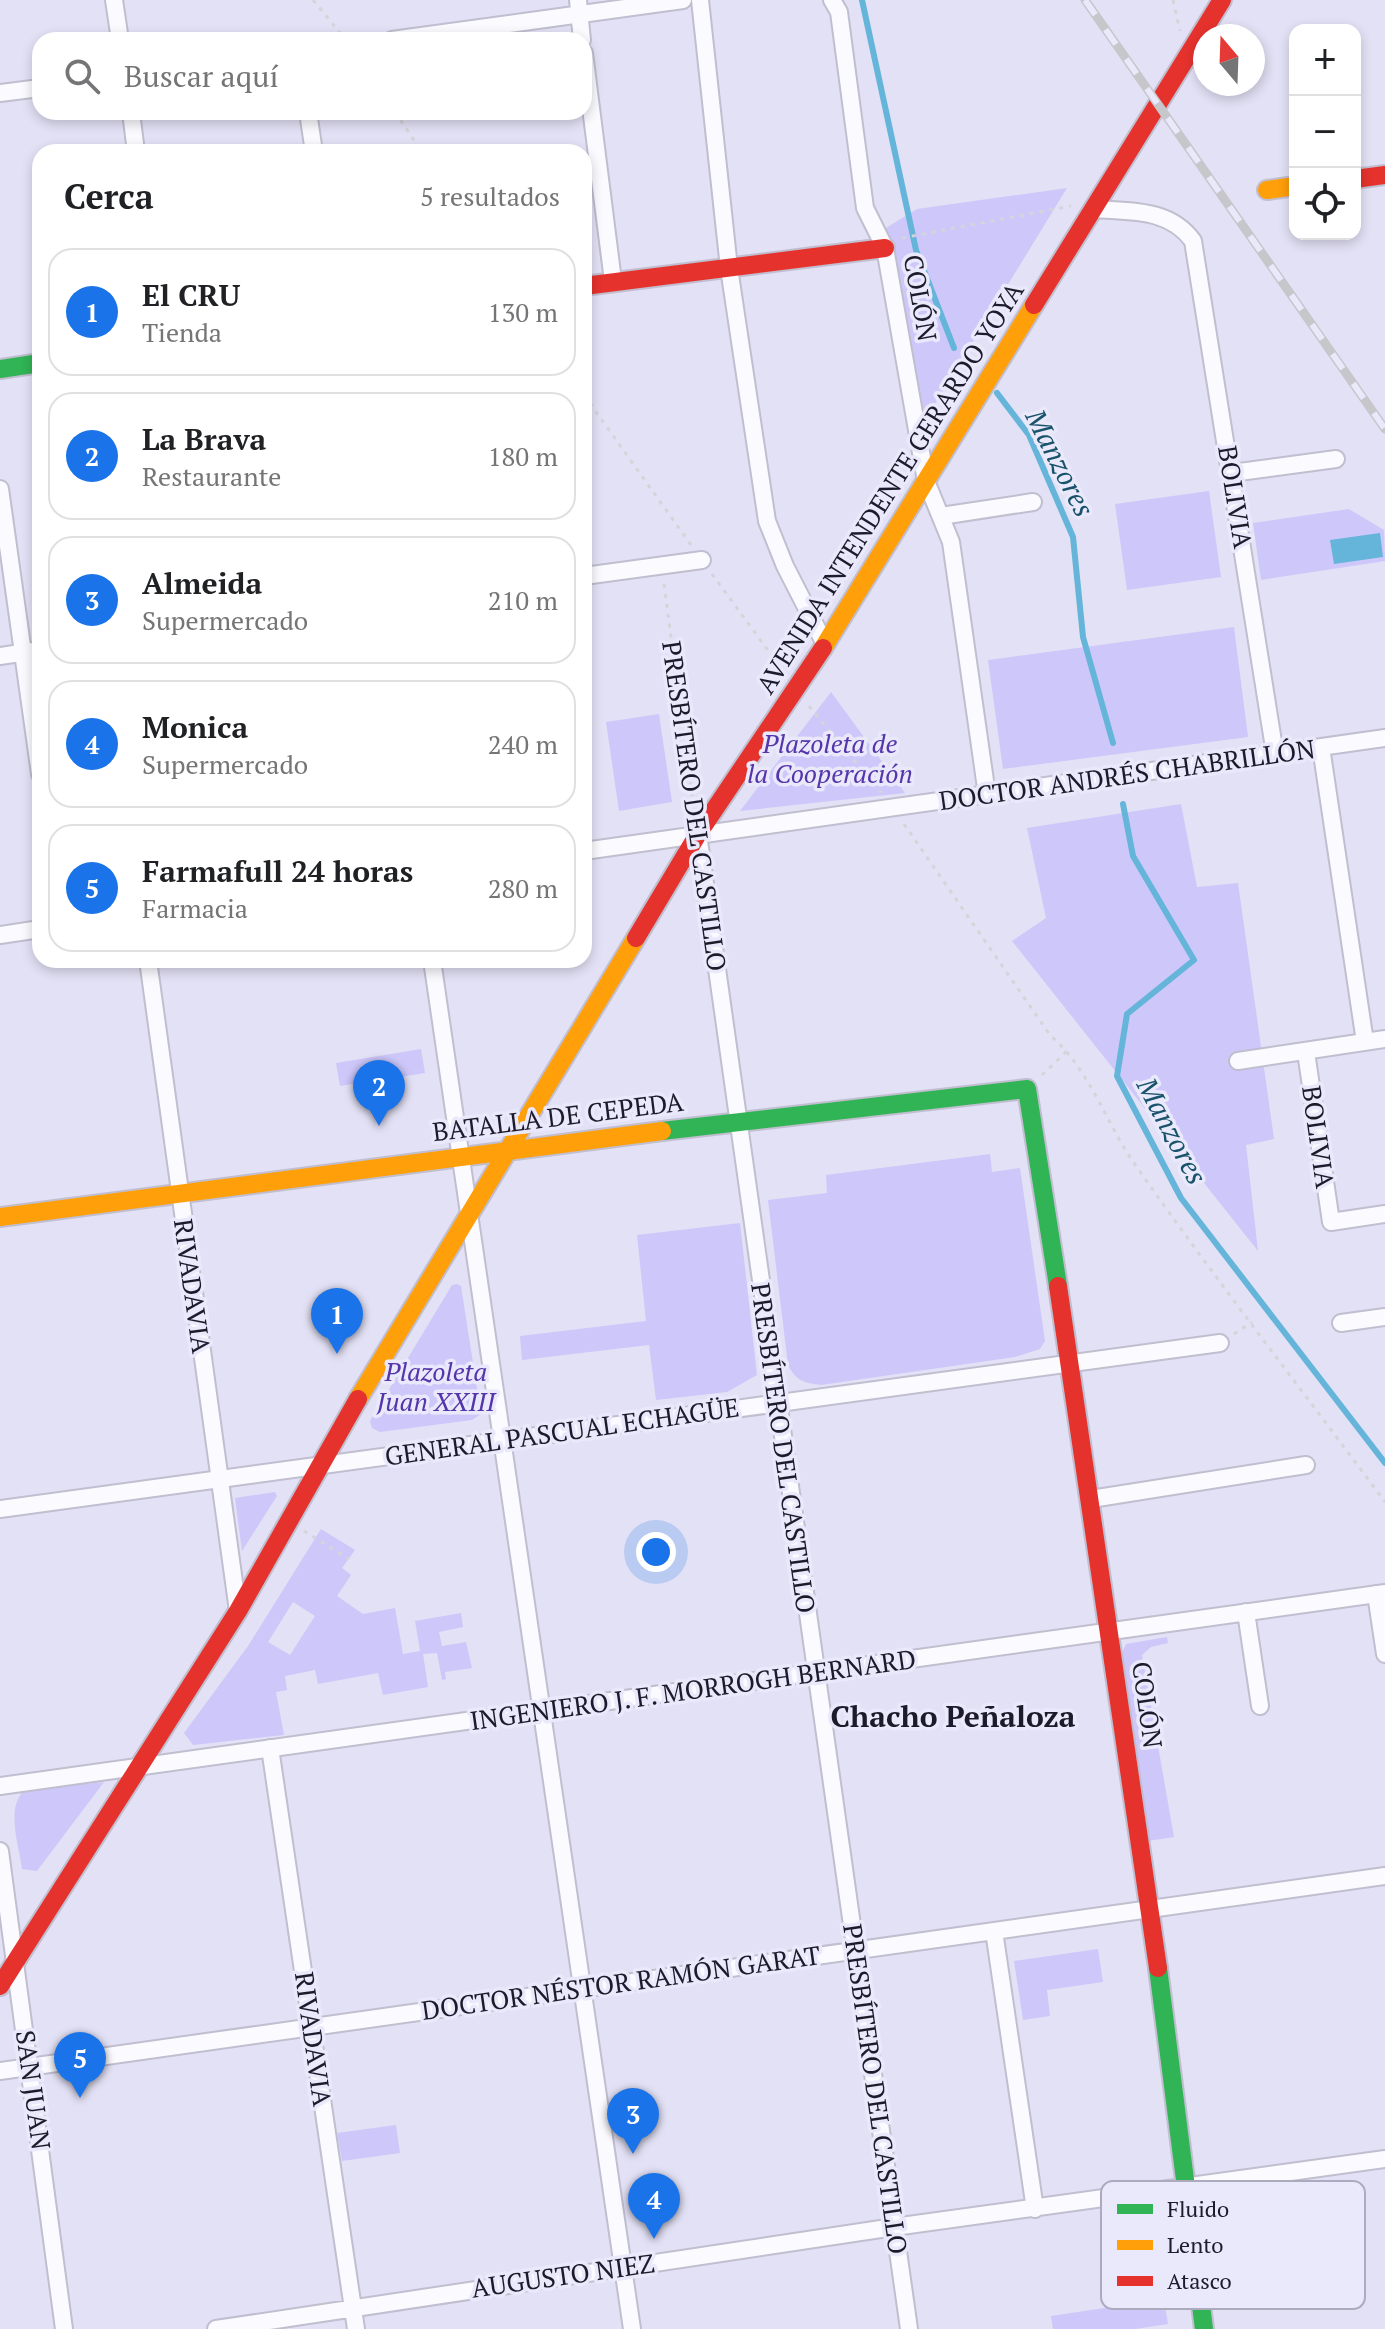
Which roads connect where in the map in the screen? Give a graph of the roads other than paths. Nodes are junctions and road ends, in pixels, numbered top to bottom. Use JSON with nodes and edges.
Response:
{"nodes":[{"id":1,"x":114,"y":0,"type":"edge"},
{"id":2,"x":683,"y":0,"type":"edge"},
{"id":3,"x":700,"y":0,"type":"edge"},
{"id":4,"x":832,"y":0,"type":"edge"},
{"id":5,"x":1222,"y":0,"type":"edge"},
{"id":6,"x":578,"y":6,"type":"edge"},
{"id":7,"x":119,"y":32,"type":"edge"},
{"id":8,"x":436,"y":32,"type":"edge"},
{"id":9,"x":581,"y":32,"type":"edge"},
{"id":10,"x":32,"y":89,"type":"edge"},
{"id":11,"x":0,"y":93,"type":"edge"},
{"id":12,"x":592,"y":116,"type":"edge"},
{"id":13,"x":132,"y":120,"type":"edge"},
{"id":14,"x":309,"y":120,"type":"edge"},
{"id":15,"x":135,"y":144,"type":"edge"},
{"id":16,"x":313,"y":144,"type":"edge"},
{"id":17,"x":1385,"y":175,"type":"edge"},
{"id":18,"x":1361,"y":178,"type":"edge"},
{"id":19,"x":1289,"y":187,"type":"edge"},
{"id":20,"x":1267,"y":190,"type":"dead end"},
{"id":21,"x":1094,"y":209,"type":"junction"},
{"id":22,"x":885,"y":248,"type":"junction"},
{"id":23,"x":729,"y":268,"type":"junction"},
{"id":24,"x":613,"y":281,"type":"junction"},
{"id":25,"x":592,"y":285,"type":"edge"},
{"id":26,"x":32,"y":364,"type":"edge"},
{"id":27,"x":0,"y":369,"type":"edge"},
{"id":28,"x":1336,"y":459,"type":"dead end"},
{"id":29,"x":1232,"y":473,"type":"junction"},
{"id":30,"x":926,"y":481,"type":"junction"},
{"id":31,"x":0,"y":489,"type":"edge"},
{"id":32,"x":1033,"y":502,"type":"dead end"},
{"id":33,"x":941,"y":516,"type":"junction"},
{"id":34,"x":702,"y":560,"type":"road end"},
{"id":35,"x":592,"y":575,"type":"edge"},
{"id":36,"x":825,"y":644,"type":"junction"},
{"id":37,"x":32,"y":652,"type":"edge"},
{"id":38,"x":0,"y":656,"type":"edge"},
{"id":39,"x":1385,"y":738,"type":"edge"},
{"id":40,"x":1321,"y":747,"type":"junction"},
{"id":41,"x":1275,"y":754,"type":"junction"},
{"id":42,"x":987,"y":795,"type":"junction"},
{"id":43,"x":698,"y":834,"type":"junction"},
{"id":44,"x":592,"y":850,"type":"edge"},
{"id":45,"x":32,"y":930,"type":"edge"},
{"id":46,"x":0,"y":935,"type":"edge"},
{"id":47,"x":149,"y":968,"type":"edge"},
{"id":48,"x":433,"y":968,"type":"edge"},
{"id":49,"x":1385,"y":1039,"type":"edge"},
{"id":50,"x":1365,"y":1042,"type":"junction"},
{"id":51,"x":1306,"y":1052,"type":"junction"},
{"id":52,"x":1238,"y":1061,"type":"dead end"},
{"id":53,"x":1027,"y":1089,"type":"joint"},
{"id":54,"x":738,"y":1121,"type":"junction"},
{"id":55,"x":510,"y":1148,"type":"junction"},
{"id":56,"x":460,"y":1154,"type":"junction"},
{"id":57,"x":179,"y":1193,"type":"junction"},
{"id":58,"x":1385,"y":1214,"type":"edge"},
{"id":59,"x":0,"y":1217,"type":"edge"},
{"id":60,"x":470,"y":1217,"type":"junction"},
{"id":61,"x":1385,"y":1317,"type":"edge"},
{"id":62,"x":1341,"y":1323,"type":"dead end"},
{"id":63,"x":1220,"y":1343,"type":"road end"},
{"id":64,"x":1070,"y":1363,"type":"junction"},
{"id":65,"x":777,"y":1403,"type":"junction"},
{"id":66,"x":502,"y":1441,"type":"junction"},
{"id":67,"x":1306,"y":1465,"type":"dead end"},
{"id":68,"x":318,"y":1466,"type":"junction"},
{"id":69,"x":217,"y":1479,"type":"junction"},
{"id":70,"x":1091,"y":1499,"type":"junction"},
{"id":71,"x":0,"y":1509,"type":"edge"},
{"id":72,"x":1380,"y":1594,"type":"edge"},
{"id":73,"x":238,"y":1611,"type":"junction"},
{"id":74,"x":1246,"y":1612,"type":"junction"},
{"id":75,"x":1111,"y":1631,"type":"junction"},
{"id":76,"x":1385,"y":1654,"type":"edge"},
{"id":77,"x":815,"y":1672,"type":"junction"},
{"id":78,"x":1260,"y":1706,"type":"dead end"},
{"id":79,"x":542,"y":1711,"type":"junction"},
{"id":80,"x":270,"y":1748,"type":"junction"},
{"id":81,"x":140,"y":1765,"type":"junction"},
{"id":82,"x":0,"y":1786,"type":"edge"},
{"id":83,"x":0,"y":1851,"type":"edge"},
{"id":84,"x":1385,"y":1876,"type":"edge"},
{"id":85,"x":1148,"y":1911,"type":"junction"},
{"id":86,"x":994,"y":1931,"type":"junction"},
{"id":87,"x":854,"y":1949,"type":"junction"},
{"id":88,"x":16,"y":1964,"type":"junction"},
{"id":89,"x":0,"y":1986,"type":"edge"},
{"id":90,"x":582,"y":1989,"type":"junction"},
{"id":91,"x":312,"y":2027,"type":"junction"},
{"id":92,"x":31,"y":2066,"type":"junction"},
{"id":93,"x":0,"y":2071,"type":"edge"},
{"id":94,"x":1385,"y":2159,"type":"edge"},
{"id":95,"x":1187,"y":2181,"type":"edge"},
{"id":96,"x":1230,"y":2181,"type":"edge"},
{"id":97,"x":1101,"y":2200,"type":"edge"},
{"id":98,"x":1035,"y":2209,"type":"junction"},
{"id":99,"x":894,"y":2227,"type":"junction"},
{"id":100,"x":623,"y":2267,"type":"junction"},
{"id":101,"x":352,"y":2306,"type":"junction"},
{"id":102,"x":1202,"y":2309,"type":"edge"},
{"id":103,"x":64,"y":2329,"type":"edge"},
{"id":104,"x":216,"y":2329,"type":"edge"},
{"id":105,"x":356,"y":2329,"type":"edge"},
{"id":106,"x":632,"y":2329,"type":"edge"},
{"id":107,"x":909,"y":2329,"type":"edge"},
{"id":108,"x":1204,"y":2329,"type":"edge"}],
"edges":[{"from":1,"to":7,"type":"street"},
{"from":2,"to":6,"type":"street"},
{"from":3,"to":23,"type":"street"},
{"from":4,"to":22,"type":"street","name":"COLÓN"},
{"from":5,"to":21,"type":"street","name":"AVENIDA INTENDENTE GERARDO YOYA"},
{"from":6,"to":8,"type":"street"},
{"from":6,"to":9,"type":"street"},
{"from":10,"to":11,"type":"street"},
{"from":12,"to":24,"type":"street"},
{"from":13,"to":15,"type":"street"},
{"from":14,"to":16,"type":"street"},
{"from":17,"to":18,"type":"street"},
{"from":19,"to":20,"type":"street"},
{"from":21,"to":29,"type":"street","name":"BOLIVIA"},
{"from":21,"to":30,"type":"street","name":"AVENIDA INTENDENTE GERARDO YOYA"},
{"from":22,"to":23,"type":"street"},
{"from":22,"to":30,"type":"street","name":"COLÓN"},
{"from":23,"to":24,"type":"street"},
{"from":23,"to":36,"type":"street"},
{"from":24,"to":25,"type":"street"},
{"from":26,"to":27,"type":"street"},
{"from":28,"to":29,"type":"street"},
{"from":29,"to":41,"type":"street","name":"BOLIVIA"},
{"from":30,"to":33,"type":"street","name":"COLÓN"},
{"from":30,"to":36,"type":"street","name":"AVENIDA INTENDENTE GERARDO YOYA"},
{"from":31,"to":37,"type":"street"},
{"from":32,"to":33,"type":"street"},
{"from":33,"to":42,"type":"street","name":"COLÓN"},
{"from":34,"to":35,"type":"street"},
{"from":36,"to":43,"type":"street","name":"AVENIDA INTENDENTE GERARDO YOYA"},
{"from":37,"to":38,"type":"street"},
{"from":39,"to":40,"type":"street","name":"DOCTOR ANDRÉS CHABRILLÓN"},
{"from":40,"to":41,"type":"street","name":"DOCTOR ANDRÉS CHABRILLÓN"},
{"from":40,"to":50,"type":"street"},
{"from":41,"to":42,"type":"street","name":"DOCTOR ANDRÉS CHABRILLÓN"},
{"from":42,"to":43,"type":"street","name":"DOCTOR ANDRÉS CHABRILLÓN"},
{"from":43,"to":44,"type":"street","name":"DOCTOR ANDRÉS CHABRILLÓN"},
{"from":43,"to":54,"type":"street","name":"PRESBÍTERO DEL CASTILLO"},
{"from":43,"to":55,"type":"street","name":"AVENIDA INTENDENTE GERARDO YOYA"},
{"from":45,"to":46,"type":"street"},
{"from":47,"to":57,"type":"street","name":"RIVADAVIA"},
{"from":48,"to":56,"type":"street"},
{"from":49,"to":50,"type":"street"},
{"from":50,"to":51,"type":"street"},
{"from":51,"to":52,"type":"street"},
{"from":51,"to":58,"type":"street","name":"BOLIVIA"},
{"from":53,"to":54,"type":"street","name":"BATALLA DE CEPEDA"},
{"from":53,"to":64,"type":"street","name":"COLÓN"},
{"from":54,"to":55,"type":"street","name":"BATALLA DE CEPEDA"},
{"from":54,"to":65,"type":"street","name":"PRESBÍTERO DEL CASTILLO"},
{"from":55,"to":56,"type":"street","name":"BATALLA DE CEPEDA"},
{"from":55,"to":60,"type":"street","name":"AVENIDA INTENDENTE GERARDO YOYA"},
{"from":56,"to":57,"type":"street","name":"BATALLA DE CEPEDA"},
{"from":56,"to":60,"type":"street"},
{"from":57,"to":59,"type":"street","name":"BATALLA DE CEPEDA"},
{"from":57,"to":69,"type":"street","name":"RIVADAVIA"},
{"from":60,"to":66,"type":"street"},
{"from":60,"to":68,"type":"street","name":"AVENIDA INTENDENTE GERARDO YOYA"},
{"from":61,"to":62,"type":"street"},
{"from":63,"to":64,"type":"street","name":"GENERAL PASCUAL ECHAGÜE"},
{"from":64,"to":65,"type":"street","name":"GENERAL PASCUAL ECHAGÜE"},
{"from":64,"to":70,"type":"street","name":"COLÓN"},
{"from":65,"to":66,"type":"street","name":"GENERAL PASCUAL ECHAGÜE"},
{"from":65,"to":77,"type":"street","name":"PRESBÍTERO DEL CASTILLO"},
{"from":66,"to":68,"type":"street","name":"GENERAL PASCUAL ECHAGÜE"},
{"from":66,"to":79,"type":"street"},
{"from":67,"to":70,"type":"street"},
{"from":68,"to":69,"type":"street","name":"GENERAL PASCUAL ECHAGÜE"},
{"from":68,"to":73,"type":"street","name":"AVENIDA INTENDENTE GERARDO YOYA"},
{"from":69,"to":71,"type":"street","name":"GENERAL PASCUAL ECHAGÜE"},
{"from":69,"to":73,"type":"street","name":"RIVADAVIA"},
{"from":70,"to":75,"type":"street","name":"COLÓN"},
{"from":72,"to":74,"type":"street","name":"INGENIERO J. F. MORROGH BERNARD"},
{"from":72,"to":76,"type":"street"},
{"from":73,"to":81,"type":"street","name":"AVENIDA INTENDENTE GERARDO YOYA"},
{"from":74,"to":75,"type":"street","name":"INGENIERO J. F. MORROGH BERNARD"},
{"from":74,"to":78,"type":"street"},
{"from":75,"to":77,"type":"street","name":"INGENIERO J. F. MORROGH BERNARD"},
{"from":75,"to":85,"type":"street","name":"COLÓN"},
{"from":77,"to":79,"type":"street","name":"INGENIERO J. F. MORROGH BERNARD"},
{"from":77,"to":87,"type":"street","name":"PRESBÍTERO DEL CASTILLO"},
{"from":79,"to":80,"type":"street","name":"INGENIERO J. F. MORROGH BERNARD"},
{"from":79,"to":90,"type":"street"},
{"from":80,"to":81,"type":"street","name":"INGENIERO J. F. MORROGH BERNARD"},
{"from":80,"to":91,"type":"street","name":"RIVADAVIA"},
{"from":81,"to":82,"type":"street","name":"INGENIERO J. F. MORROGH BERNARD"},
{"from":81,"to":88,"type":"street","name":"AVENIDA INTENDENTE GERARDO YOYA"},
{"from":83,"to":88,"type":"street","name":"SAN JUAN"},
{"from":84,"to":85,"type":"street","name":"DOCTOR NÉSTOR RAMÓN GARAT"},
{"from":85,"to":86,"type":"street","name":"DOCTOR NÉSTOR RAMÓN GARAT"},
{"from":85,"to":95,"type":"street","name":"COLÓN"},
{"from":86,"to":87,"type":"street","name":"DOCTOR NÉSTOR RAMÓN GARAT"},
{"from":86,"to":98,"type":"street"},
{"from":87,"to":90,"type":"street","name":"DOCTOR NÉSTOR RAMÓN GARAT"},
{"from":87,"to":99,"type":"street","name":"PRESBÍTERO DEL CASTILLO"},
{"from":88,"to":89,"type":"street","name":"AVENIDA INTENDENTE GERARDO YOYA"},
{"from":88,"to":92,"type":"street","name":"SAN JUAN"},
{"from":90,"to":91,"type":"street","name":"DOCTOR NÉSTOR RAMÓN GARAT"},
{"from":90,"to":100,"type":"street"},
{"from":91,"to":92,"type":"street","name":"DOCTOR NÉSTOR RAMÓN GARAT"},
{"from":91,"to":101,"type":"street","name":"RIVADAVIA"},
{"from":92,"to":93,"type":"street","name":"DOCTOR NÉSTOR RAMÓN GARAT"},
{"from":92,"to":103,"type":"street","name":"SAN JUAN"},
{"from":94,"to":96,"type":"street","name":"AUGUSTO NIEZ"},
{"from":97,"to":98,"type":"street","name":"AUGUSTO NIEZ"},
{"from":98,"to":99,"type":"street","name":"AUGUSTO NIEZ"},
{"from":99,"to":100,"type":"street","name":"AUGUSTO NIEZ"},
{"from":99,"to":107,"type":"street","name":"PRESBÍTERO DEL CASTILLO"},
{"from":100,"to":101,"type":"street","name":"AUGUSTO NIEZ"},
{"from":100,"to":106,"type":"street"},
{"from":101,"to":104,"type":"street","name":"AUGUSTO NIEZ"},
{"from":101,"to":105,"type":"street","name":"RIVADAVIA"},
{"from":102,"to":108,"type":"street","name":"COLÓN"}]}
